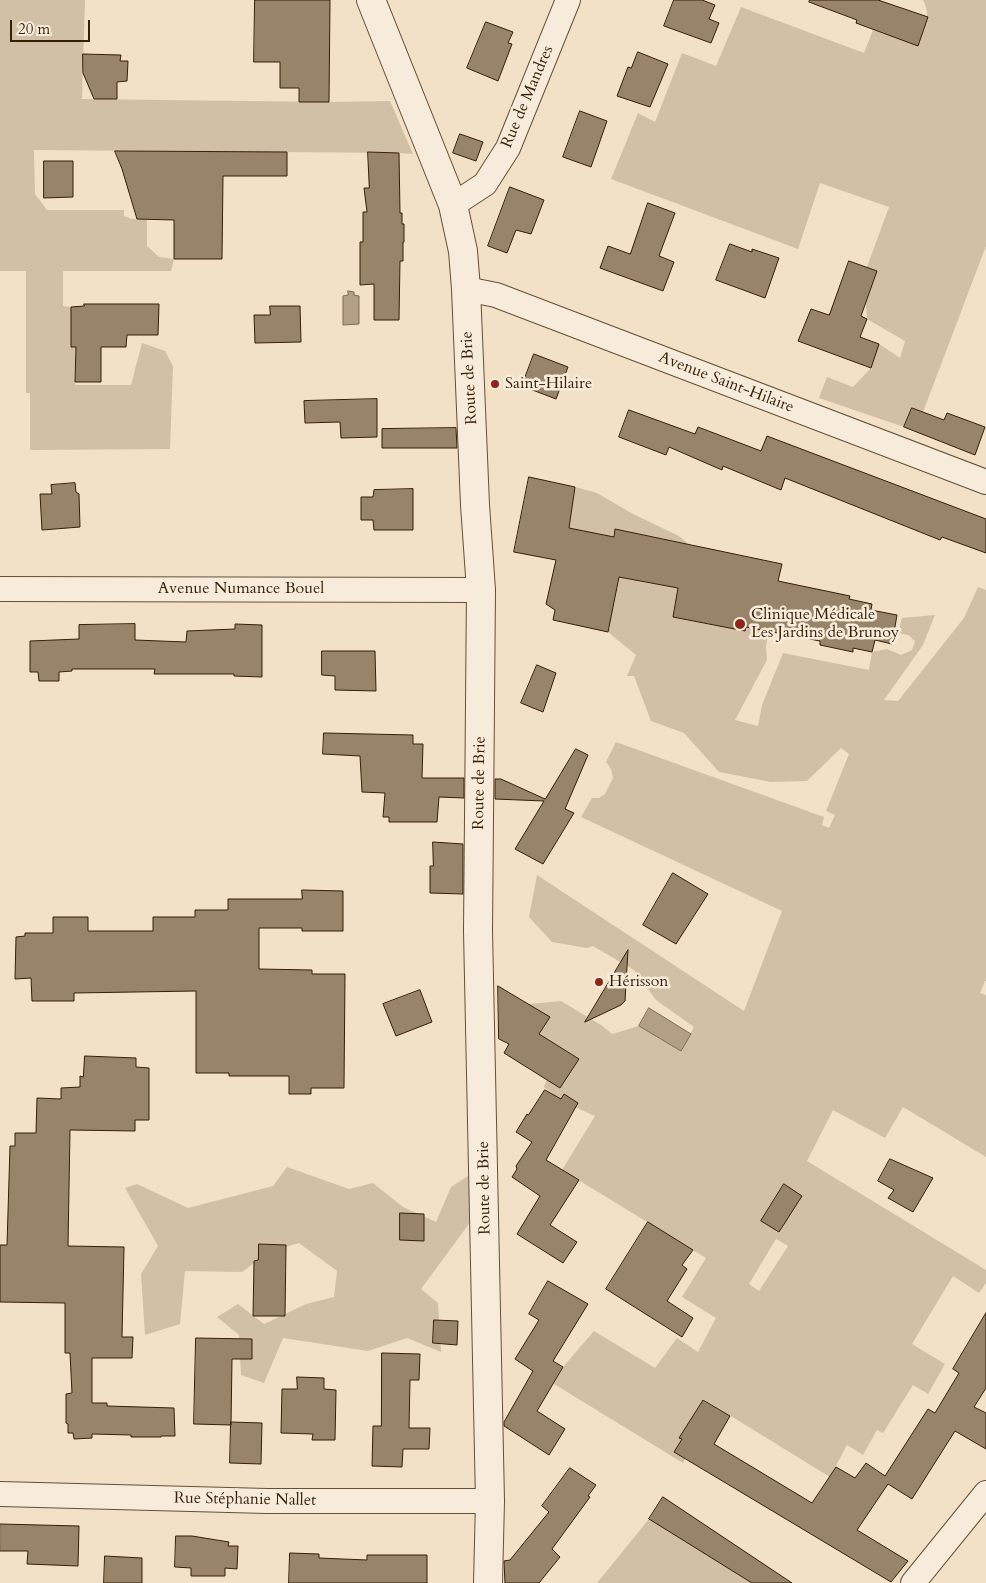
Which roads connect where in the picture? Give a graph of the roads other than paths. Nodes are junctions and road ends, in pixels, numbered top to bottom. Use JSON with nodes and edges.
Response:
{"nodes":[{"id":1,"x":371,"y":0,"type":"edge"},
{"id":2,"x":568,"y":0,"type":"edge"},
{"id":3,"x":453,"y":205,"type":"junction"},
{"id":4,"x":466,"y":289,"type":"junction"},
{"id":5,"x":986,"y":482,"type":"edge"},
{"id":6,"x":0,"y":589,"type":"edge"},
{"id":7,"x":481,"y":590,"type":"junction"},
{"id":8,"x":986,"y":1493,"type":"edge"},
{"id":9,"x":0,"y":1494,"type":"edge"},
{"id":10,"x":490,"y":1501,"type":"junction"},
{"id":11,"x":488,"y":1583,"type":"edge"},
{"id":12,"x":913,"y":1583,"type":"edge"}],
"edges":[{"from":1,"to":3,"type":"street","name":"Route de Brie"},
{"from":2,"to":3,"type":"street","name":"Rue de Mandres"},
{"from":3,"to":4,"type":"street","name":"Route de Brie"},
{"from":4,"to":5,"type":"street","name":"Avenue Saint-Hilaire"},
{"from":4,"to":7,"type":"street","name":"Route de Brie"},
{"from":6,"to":7,"type":"street","name":"Avenue Numance Bouel"},
{"from":7,"to":10,"type":"street","name":"Route de Brie"},
{"from":8,"to":12,"type":"street"},
{"from":9,"to":10,"type":"street","name":"Rue Stéphanie Nallet"},
{"from":10,"to":11,"type":"street","name":"Route de Brie"}]}
